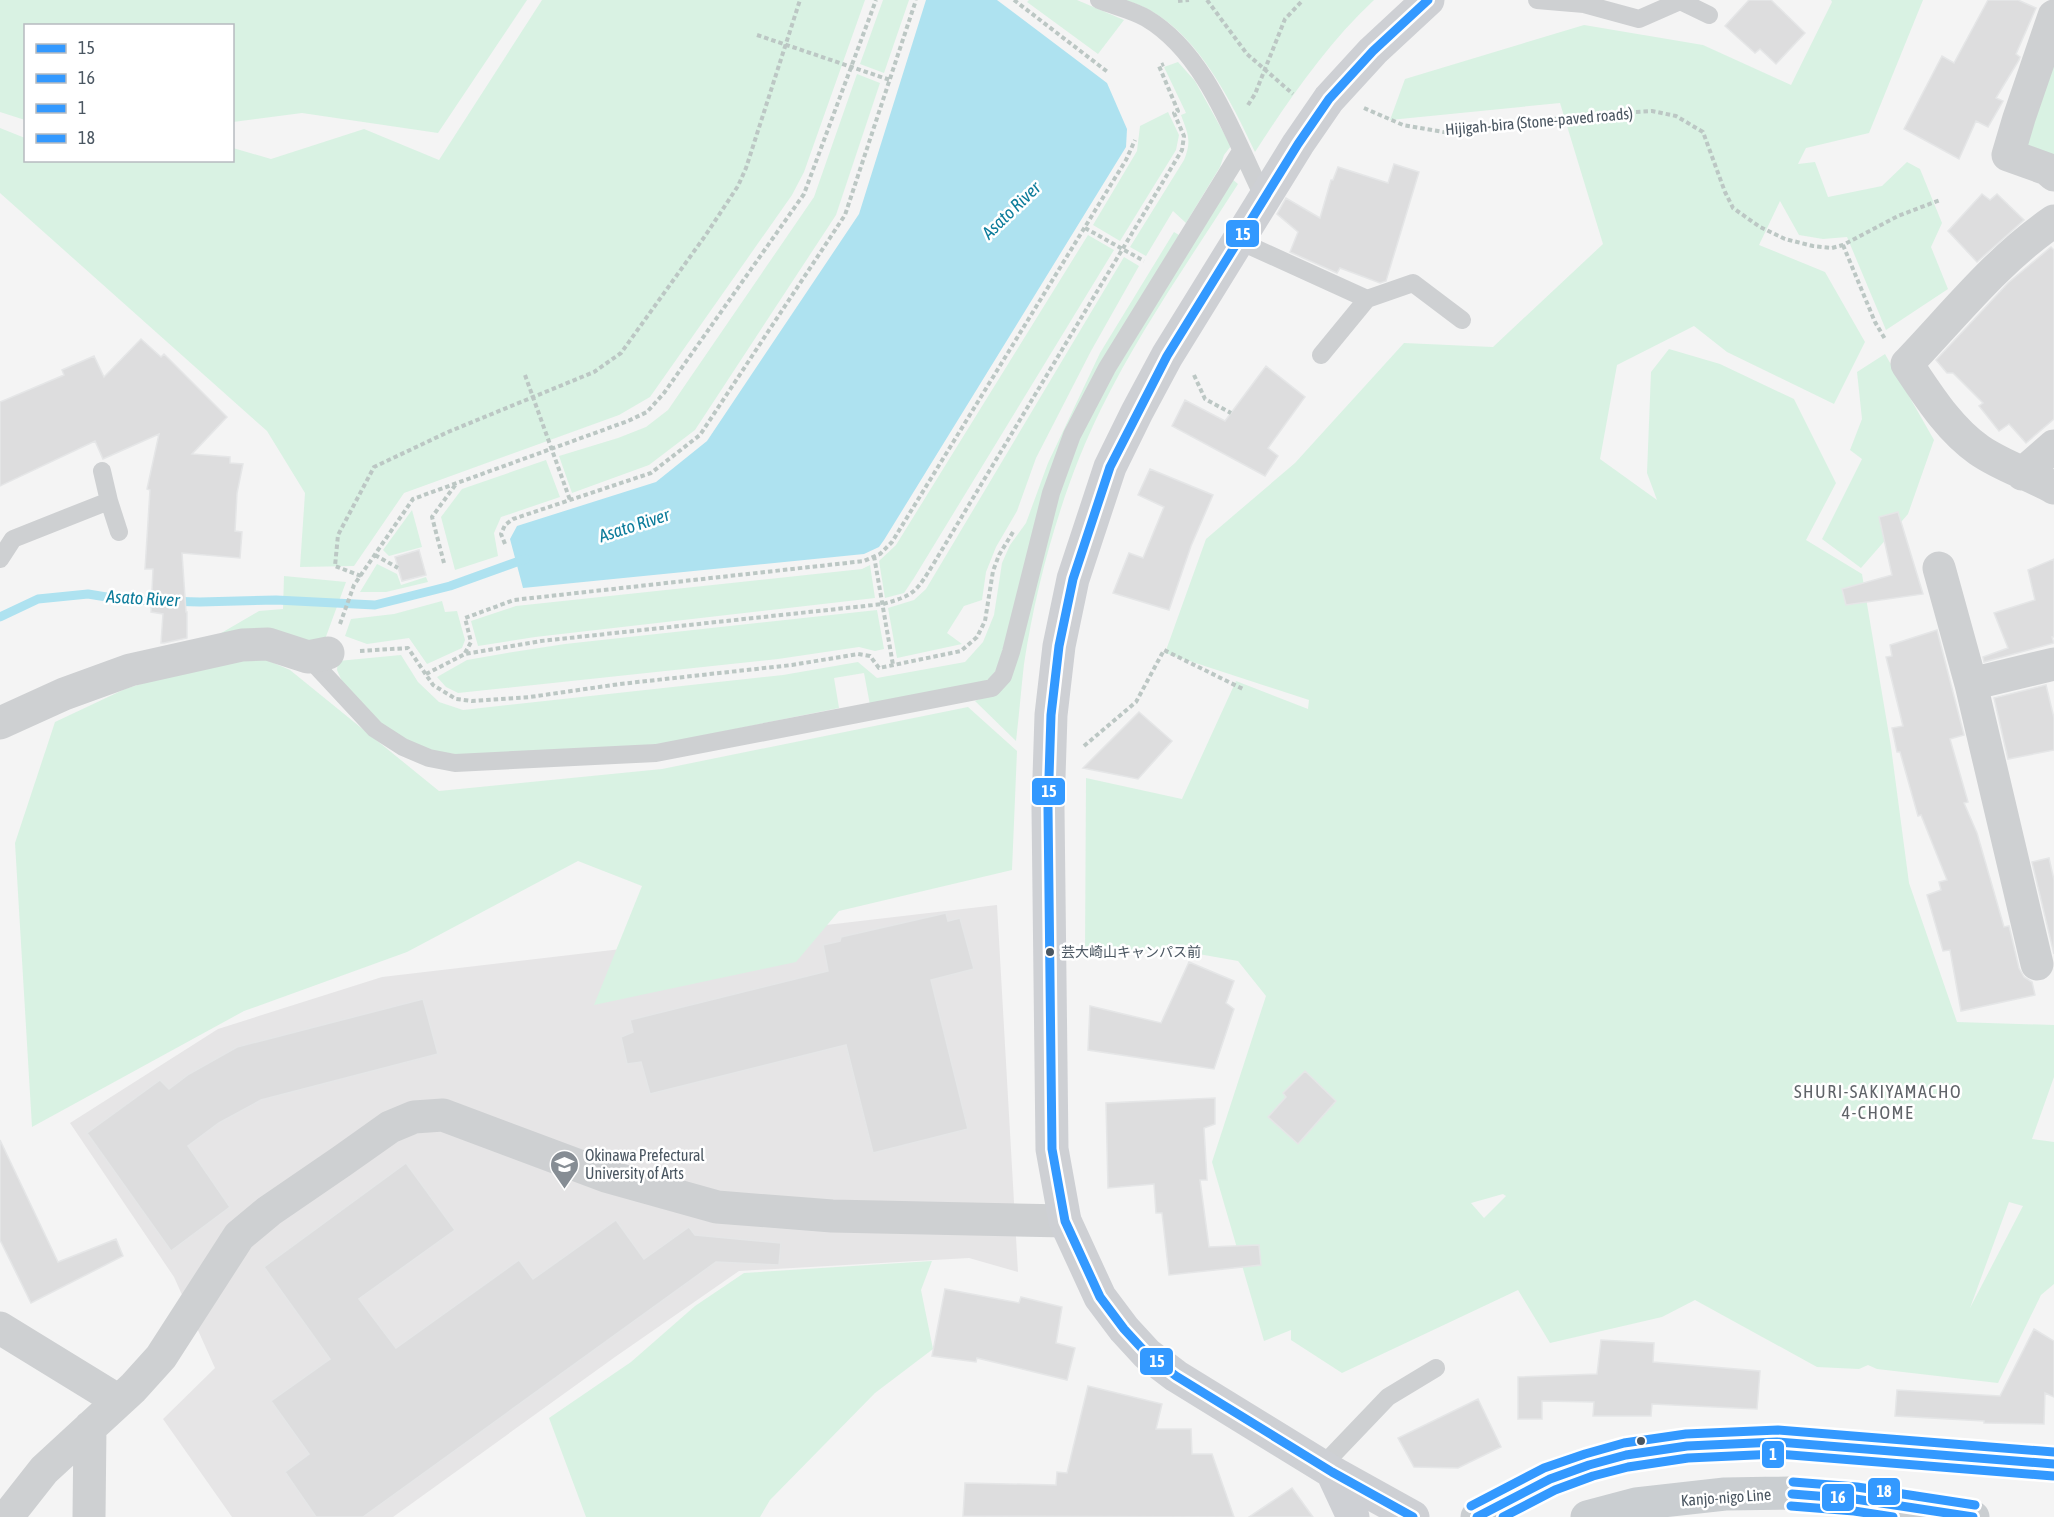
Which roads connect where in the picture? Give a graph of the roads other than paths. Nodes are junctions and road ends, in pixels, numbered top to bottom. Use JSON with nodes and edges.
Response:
{"nodes":[{"id":1,"x":1428,"y":0,"type":"edge"},
{"id":2,"x":1537,"y":0,"type":"edge"},
{"id":3,"x":1102,"y":1,"type":"edge"},
{"id":4,"x":1709,"y":15,"type":"dead end"},
{"id":5,"x":2054,"y":16,"type":"edge"},
{"id":6,"x":1241,"y":151,"type":"junction"},
{"id":7,"x":2054,"y":176,"type":"edge"},
{"id":8,"x":1264,"y":198,"type":"junction"},
{"id":9,"x":2054,"y":221,"type":"edge"},
{"id":10,"x":1237,"y":240,"type":"junction"},
{"id":11,"x":1367,"y":299,"type":"junction"},
{"id":12,"x":1462,"y":320,"type":"dead end"},
{"id":13,"x":1321,"y":355,"type":"dead end"},
{"id":14,"x":2054,"y":446,"type":"edge"},
{"id":15,"x":102,"y":471,"type":"dead end"},
{"id":16,"x":2022,"y":474,"type":"junction"},
{"id":17,"x":2054,"y":488,"type":"edge"},
{"id":18,"x":109,"y":501,"type":"junction"},
{"id":19,"x":119,"y":532,"type":"dead end"},
{"id":20,"x":0,"y":559,"type":"edge"},
{"id":21,"x":1939,"y":568,"type":"dead end"},
{"id":22,"x":325,"y":646,"type":"joint"},
{"id":23,"x":2054,"y":664,"type":"edge"},
{"id":24,"x":1971,"y":684,"type":"junction"},
{"id":25,"x":0,"y":723,"type":"edge"},
{"id":26,"x":2037,"y":964,"type":"dead end"},
{"id":27,"x":1065,"y":1221,"type":"junction"},
{"id":28,"x":0,"y":1328,"type":"edge"},
{"id":29,"x":1437,"y":1368,"type":"dead end"},
{"id":30,"x":119,"y":1401,"type":"junction"},
{"id":31,"x":90,"y":1427,"type":"junction"},
{"id":32,"x":2054,"y":1464,"type":"edge"},
{"id":33,"x":1328,"y":1469,"type":"junction"},
{"id":34,"x":1692,"y":1507,"type":"edge"},
{"id":35,"x":7,"y":1517,"type":"edge"},
{"id":36,"x":89,"y":1517,"type":"edge"},
{"id":37,"x":1353,"y":1517,"type":"edge"},
{"id":38,"x":1413,"y":1517,"type":"edge"},
{"id":39,"x":1477,"y":1517,"type":"edge"},
{"id":40,"x":1587,"y":1517,"type":"edge"},
{"id":41,"x":1973,"y":1517,"type":"edge"}],
"edges":[{"from":1,"to":8,"type":"street"},
{"from":2,"to":4,"type":"lane"},
{"from":3,"to":6,"type":"lane"},
{"from":5,"to":7,"type":"street"},
{"from":6,"to":8,"type":"lane"},
{"from":6,"to":22,"type":"lane"},
{"from":8,"to":10,"type":"street"},
{"from":9,"to":16,"type":"street"},
{"from":10,"to":11,"type":"lane"},
{"from":10,"to":27,"type":"street"},
{"from":11,"to":12,"type":"lane"},
{"from":11,"to":13,"type":"lane"},
{"from":14,"to":16,"type":"street"},
{"from":15,"to":18,"type":"lane"},
{"from":16,"to":17,"type":"street"},
{"from":18,"to":19,"type":"lane"},
{"from":18,"to":20,"type":"lane"},
{"from":21,"to":24,"type":"street"},
{"from":22,"to":25,"type":"street"},
{"from":23,"to":24,"type":"street"},
{"from":24,"to":26,"type":"street"},
{"from":27,"to":30,"type":"street"},
{"from":27,"to":33,"type":"street"},
{"from":28,"to":30,"type":"street"},
{"from":29,"to":33,"type":"lane"},
{"from":30,"to":31,"type":"street"},
{"from":31,"to":35,"type":"street"},
{"from":31,"to":36,"type":"street"},
{"from":32,"to":39,"type":"main road"},
{"from":33,"to":37,"type":"street"},
{"from":33,"to":38,"type":"street"},
{"from":34,"to":40,"type":"main road","name":"Kanjo-nigo Line"},
{"from":34,"to":41,"type":"main road","name":"Kanjo-nigo Line"}]}
